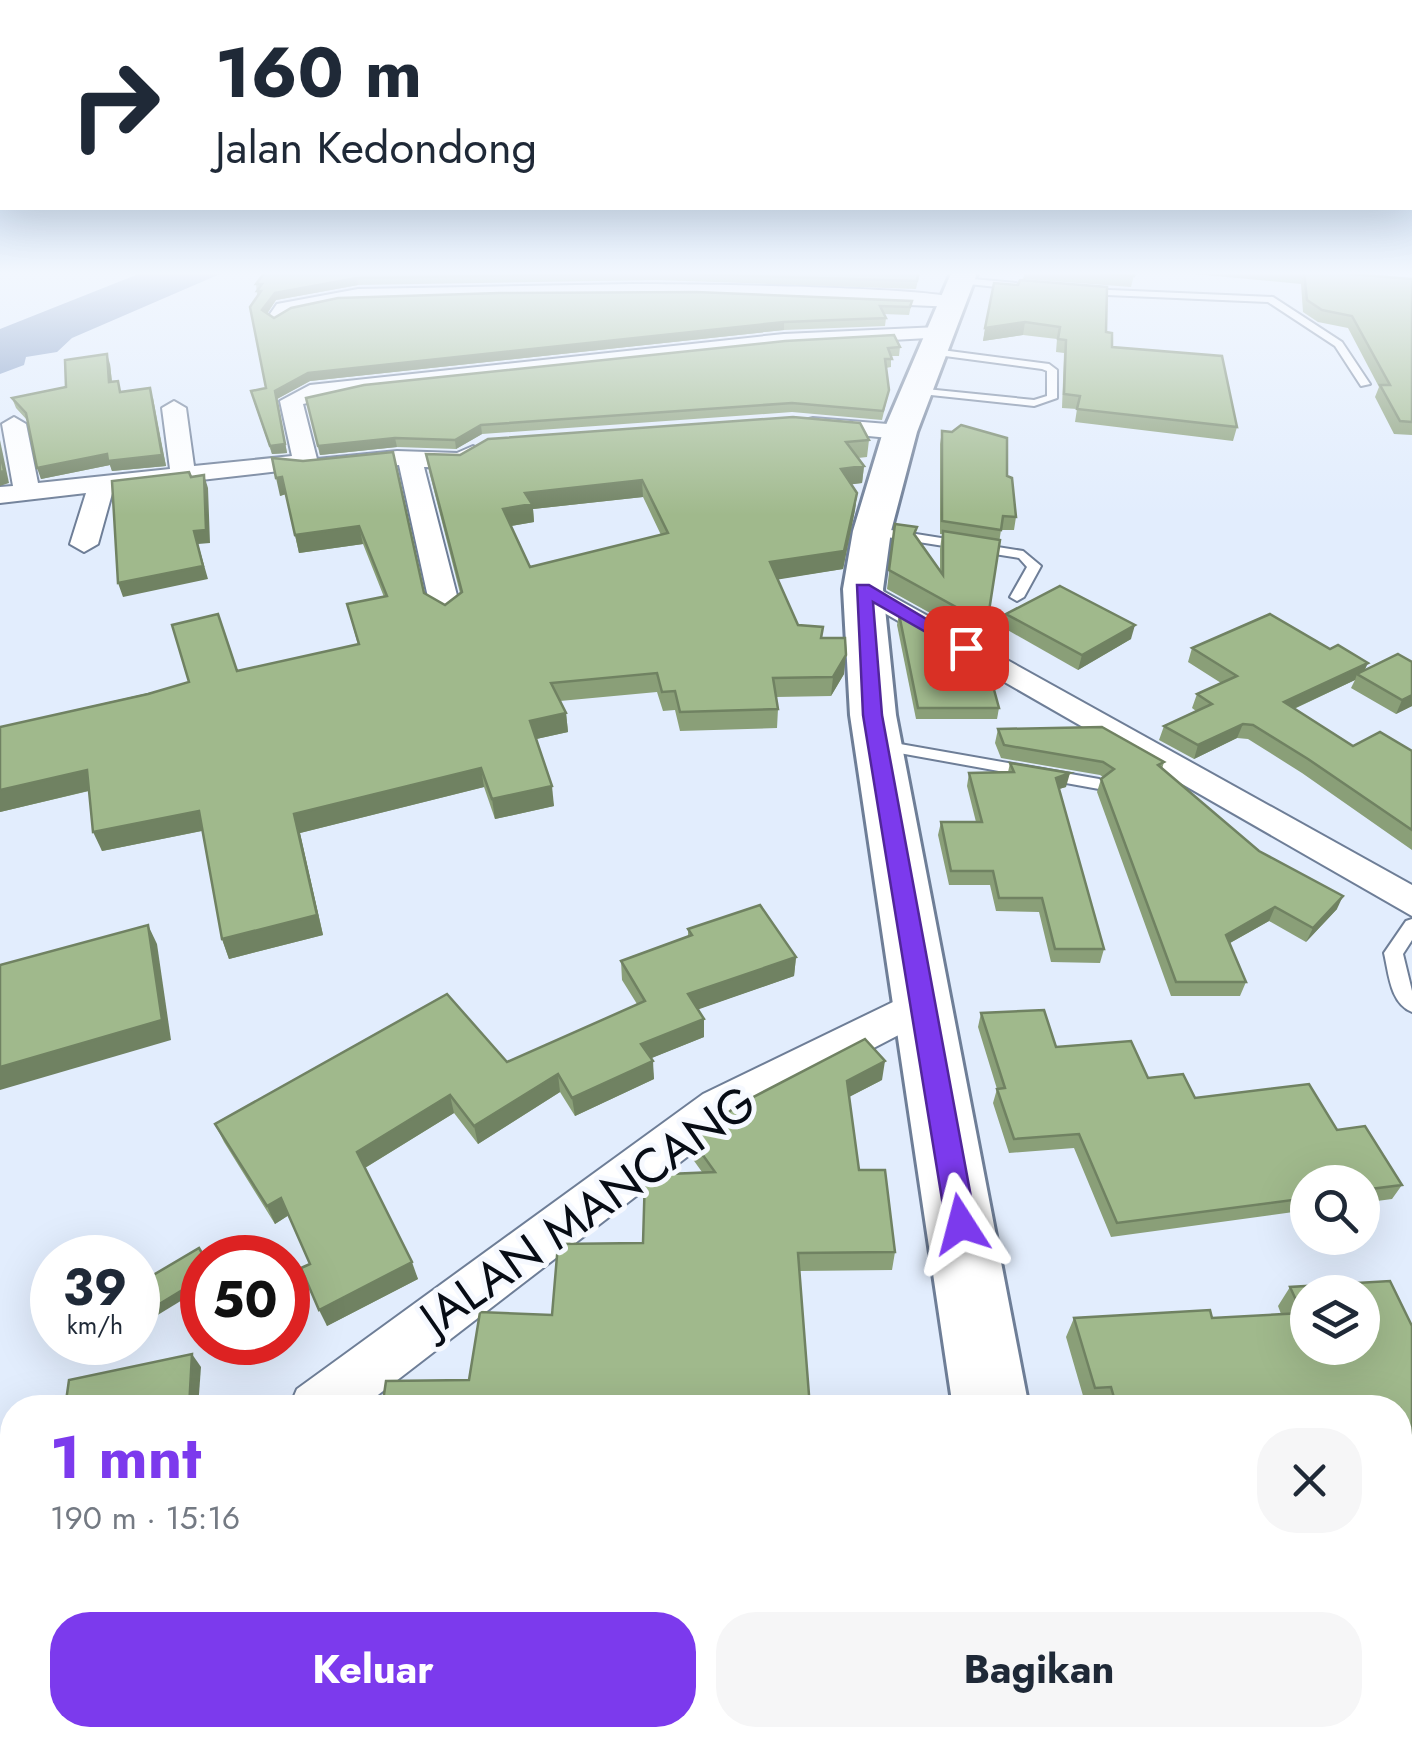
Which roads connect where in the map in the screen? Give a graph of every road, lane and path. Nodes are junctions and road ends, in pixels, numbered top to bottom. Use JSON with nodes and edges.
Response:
{"nodes":[{"id":1,"x":689,"y":352,"type":"edge"},
{"id":2,"x":912,"y":352,"type":"edge"},
{"id":3,"x":934,"y":352,"type":"edge"},
{"id":4,"x":961,"y":352,"type":"edge"},
{"id":5,"x":996,"y":352,"type":"edge"},
{"id":6,"x":1345,"y":352,"type":"edge"},
{"id":7,"x":1365,"y":384,"type":"dead end"},
{"id":8,"x":174,"y":408,"type":"dead end"},
{"id":9,"x":792,"y":422,"type":"edge"},
{"id":10,"x":14,"y":424,"type":"dead end"},
{"id":11,"x":491,"y":444,"type":"edge"},
{"id":12,"x":410,"y":461,"type":"junction"},
{"id":13,"x":307,"y":467,"type":"junction"},
{"id":14,"x":183,"y":475,"type":"junction"},
{"id":15,"x":102,"y":483,"type":"junction"},
{"id":16,"x":28,"y":490,"type":"junction"},
{"id":17,"x":0,"y":494,"type":"edge"},
{"id":18,"x":872,"y":531,"type":"junction"},
{"id":19,"x":84,"y":544,"type":"dead end"},
{"id":20,"x":863,"y":589,"type":"junction"},
{"id":21,"x":1016,"y":596,"type":"dead end"},
{"id":22,"x":446,"y":610,"type":"edge"},
{"id":23,"x":880,"y":745,"type":"junction"},
{"id":24,"x":1099,"y":784,"type":"edge"},
{"id":25,"x":1412,"y":902,"type":"edge"},
{"id":26,"x":1412,"y":926,"type":"edge"},
{"id":27,"x":924,"y":1003,"type":"junction"},
{"id":28,"x":1412,"y":1005,"type":"edge"},
{"id":29,"x":333,"y":1395,"type":"edge"},
{"id":30,"x":990,"y":1395,"type":"edge"}],
"edges":[{"from":1,"to":13,"type":"street"},
{"from":2,"to":9,"type":"street"},
{"from":3,"to":18,"type":"main road"},
{"from":4,"to":5,"type":"lane"},
{"from":6,"to":7,"type":"lane"},
{"from":8,"to":14,"type":"street"},
{"from":10,"to":16,"type":"street"},
{"from":11,"to":12,"type":"street"},
{"from":12,"to":13,"type":"street"},
{"from":12,"to":22,"type":"street"},
{"from":13,"to":14,"type":"street"},
{"from":14,"to":15,"type":"street"},
{"from":15,"to":16,"type":"street"},
{"from":15,"to":19,"type":"street"},
{"from":16,"to":17,"type":"street"},
{"from":18,"to":20,"type":"main road"},
{"from":18,"to":21,"type":"lane"},
{"from":20,"to":23,"type":"main road"},
{"from":20,"to":25,"type":"street"},
{"from":23,"to":24,"type":"lane"},
{"from":23,"to":27,"type":"main road"},
{"from":26,"to":28,"type":"lane"},
{"from":27,"to":29,"type":"street","name":"JALAN MANCANG"},
{"from":27,"to":30,"type":"main road"}]}
